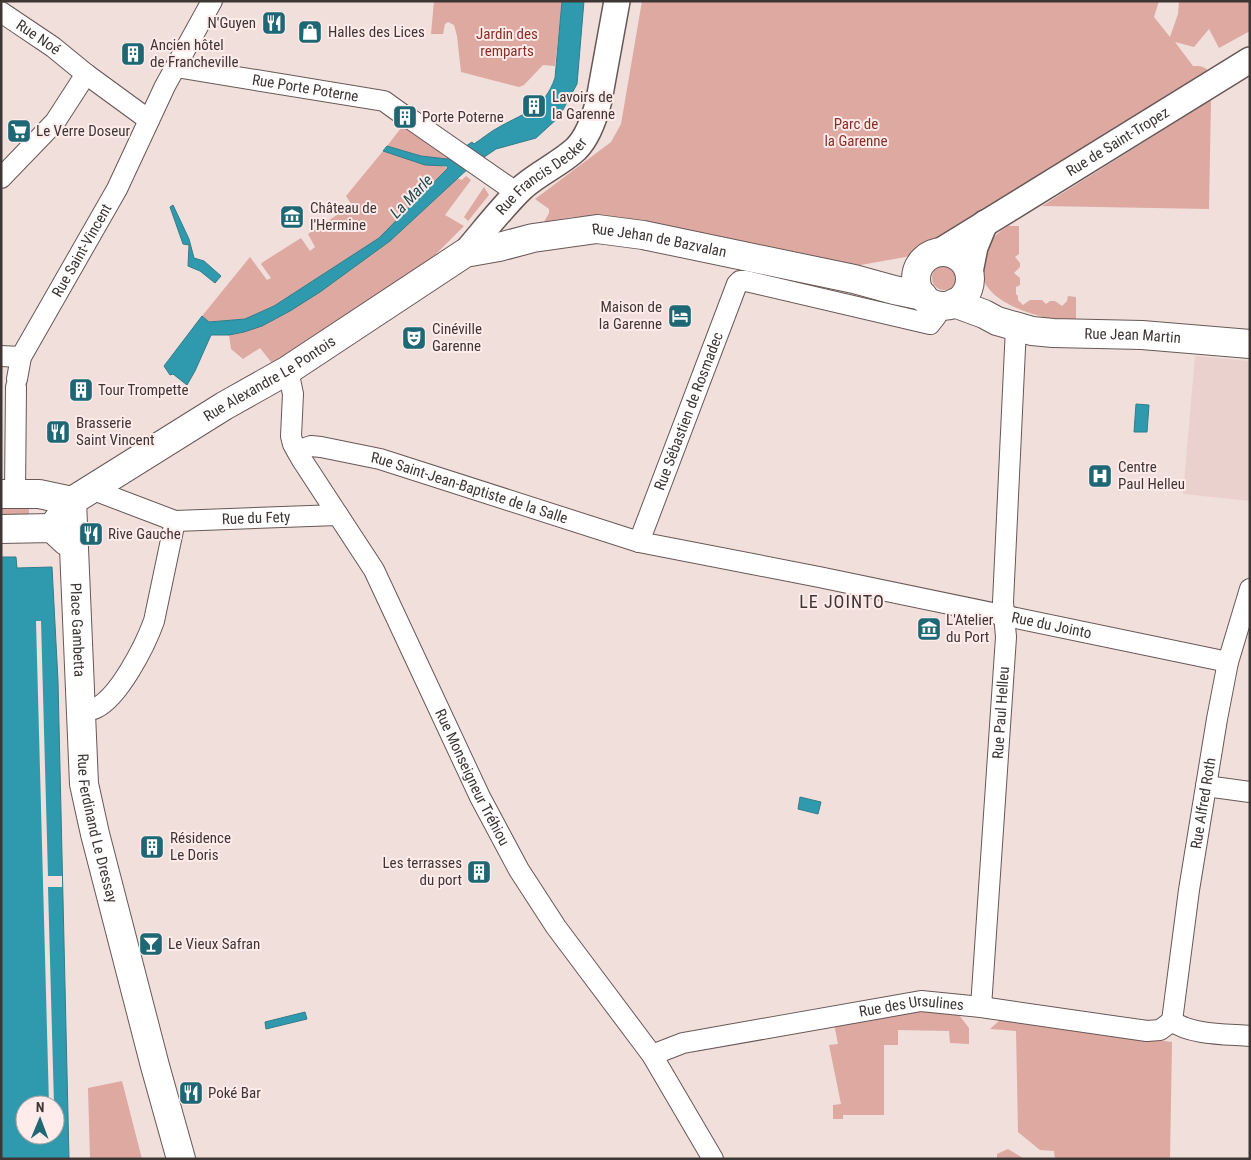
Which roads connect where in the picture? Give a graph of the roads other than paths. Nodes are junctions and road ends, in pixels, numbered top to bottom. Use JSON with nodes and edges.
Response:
{"nodes":[{"id":1,"x":212,"y":1,"type":"edge"},
{"id":2,"x":617,"y":1,"type":"edge"},
{"id":3,"x":1,"y":12,"type":"edge"},
{"id":4,"x":1250,"y":60,"type":"edge"},
{"id":5,"x":176,"y":67,"type":"junction"},
{"id":6,"x":80,"y":69,"type":"junction"},
{"id":7,"x":149,"y":120,"type":"junction"},
{"id":8,"x":1,"y":178,"type":"edge"},
{"id":9,"x":517,"y":193,"type":"junction"},
{"id":10,"x":985,"y":223,"type":"junction"},
{"id":11,"x":465,"y":253,"type":"junction"},
{"id":12,"x":930,"y":258,"type":"junction"},
{"id":13,"x":970,"y":276,"type":"junction"},
{"id":14,"x":854,"y":279,"type":"junction"},
{"id":15,"x":938,"y":301,"type":"junction"},
{"id":16,"x":1016,"y":327,"type":"junction"},
{"id":17,"x":1250,"y":344,"type":"edge"},
{"id":18,"x":11,"y":357,"type":"edge"},
{"id":19,"x":288,"y":370,"type":"junction"},
{"id":20,"x":297,"y":451,"type":"junction"},
{"id":21,"x":8,"y":494,"type":"edge"},
{"id":22,"x":81,"y":495,"type":"junction"},
{"id":23,"x":338,"y":515,"type":"junction"},
{"id":24,"x":176,"y":521,"type":"junction"},
{"id":25,"x":52,"y":528,"type":"junction"},
{"id":26,"x":1,"y":529,"type":"edge"},
{"id":27,"x":638,"y":542,"type":"junction"},
{"id":28,"x":74,"y":548,"type":"junction"},
{"id":29,"x":1250,"y":589,"type":"edge"},
{"id":30,"x":1004,"y":615,"type":"junction"},
{"id":31,"x":1228,"y":662,"type":"junction"},
{"id":32,"x":80,"y":711,"type":"junction"},
{"id":33,"x":1206,"y":786,"type":"junction"},
{"id":34,"x":1250,"y":792,"type":"edge"},
{"id":35,"x":981,"y":1007,"type":"junction"},
{"id":36,"x":1172,"y":1021,"type":"junction"},
{"id":37,"x":1250,"y":1036,"type":"edge"},
{"id":38,"x":652,"y":1055,"type":"junction"},
{"id":39,"x":181,"y":1159,"type":"edge"},
{"id":40,"x":713,"y":1159,"type":"edge"}],
"edges":[{"from":1,"to":5,"type":"street","name":"Rue Saint-Vincent"},
{"from":2,"to":9,"type":"street","name":"Rue Francis Decker"},
{"from":3,"to":6,"type":"street","name":"Rue Noé"},
{"from":4,"to":10,"type":"street","name":"Rue de Saint-Tropez"},
{"from":5,"to":7,"type":"street","name":"Rue Saint-Vincent"},
{"from":5,"to":9,"type":"street","name":"Rue Porte Poterne"},
{"from":6,"to":7,"type":"street","name":"Rue Noé"},
{"from":6,"to":8,"type":"street"},
{"from":7,"to":18,"type":"street","name":"Rue Saint-Vincent"},
{"from":9,"to":11,"type":"street","name":"Rue Francis Decker"},
{"from":10,"to":12,"type":"street","name":"Rue de Saint-Tropez"},
{"from":10,"to":13,"type":"street"},
{"from":11,"to":14,"type":"main road","name":"Rue Jehan de Bazvalan"},
{"from":11,"to":19,"type":"main road","name":"Rue Alexandre Le Pontois"},
{"from":12,"to":13,"type":"main road"},
{"from":12,"to":14,"type":"main road","name":"Rue Jehan de Bazvalan"},
{"from":12,"to":15,"type":"main road"},
{"from":13,"to":15,"type":"main road"},
{"from":13,"to":16,"type":"main road"},
{"from":14,"to":15,"type":"main road","name":"Rue Jehan de Bazvalan"},
{"from":15,"to":16,"type":"main road","name":"Rue Jean Martin"},
{"from":15,"to":27,"type":"street","name":"Rue Sébastien de Rosmadec"},
{"from":16,"to":17,"type":"main road","name":"Rue Jean Martin"},
{"from":16,"to":30,"type":"street","name":"Rue Paul Helleu"},
{"from":18,"to":21,"type":"street","name":"Rue Saint-Vincent"},
{"from":19,"to":20,"type":"street","name":"Rue Monseigneur Tréhiou"},
{"from":19,"to":22,"type":"main road","name":"Rue Alexandre Le Pontois"},
{"from":20,"to":23,"type":"street","name":"Rue Monseigneur Tréhiou"},
{"from":20,"to":27,"type":"street","name":"Rue Saint-Jean-Baptiste de la Salle"},
{"from":21,"to":22,"type":"main road"},
{"from":22,"to":24,"type":"street"},
{"from":22,"to":25,"type":"main road"},
{"from":22,"to":28,"type":"main road","name":"Place Gambetta"},
{"from":23,"to":24,"type":"street","name":"Rue du Fety"},
{"from":23,"to":38,"type":"street","name":"Rue Monseigneur Tréhiou"},
{"from":24,"to":32,"type":"street"},
{"from":25,"to":26,"type":"main road"},
{"from":25,"to":28,"type":"main road"},
{"from":27,"to":30,"type":"street","name":"Rue du Jointo"},
{"from":28,"to":32,"type":"main road","name":"Place Gambetta"},
{"from":29,"to":31,"type":"street","name":"Rue Alfred Roth"},
{"from":30,"to":31,"type":"street","name":"Rue du Jointo"},
{"from":30,"to":35,"type":"street","name":"Rue Paul Helleu"},
{"from":31,"to":33,"type":"street","name":"Rue Alfred Roth"},
{"from":32,"to":39,"type":"main road","name":"Rue Ferdinand Le Dressay"},
{"from":33,"to":34,"type":"street"},
{"from":33,"to":36,"type":"street","name":"Rue Alfred Roth"},
{"from":35,"to":36,"type":"street","name":"Rue des Ursulines"},
{"from":35,"to":38,"type":"street","name":"Rue des Ursulines"},
{"from":36,"to":37,"type":"street"},
{"from":38,"to":40,"type":"street","name":"Rue Monseigneur Tréhiou"}]}
